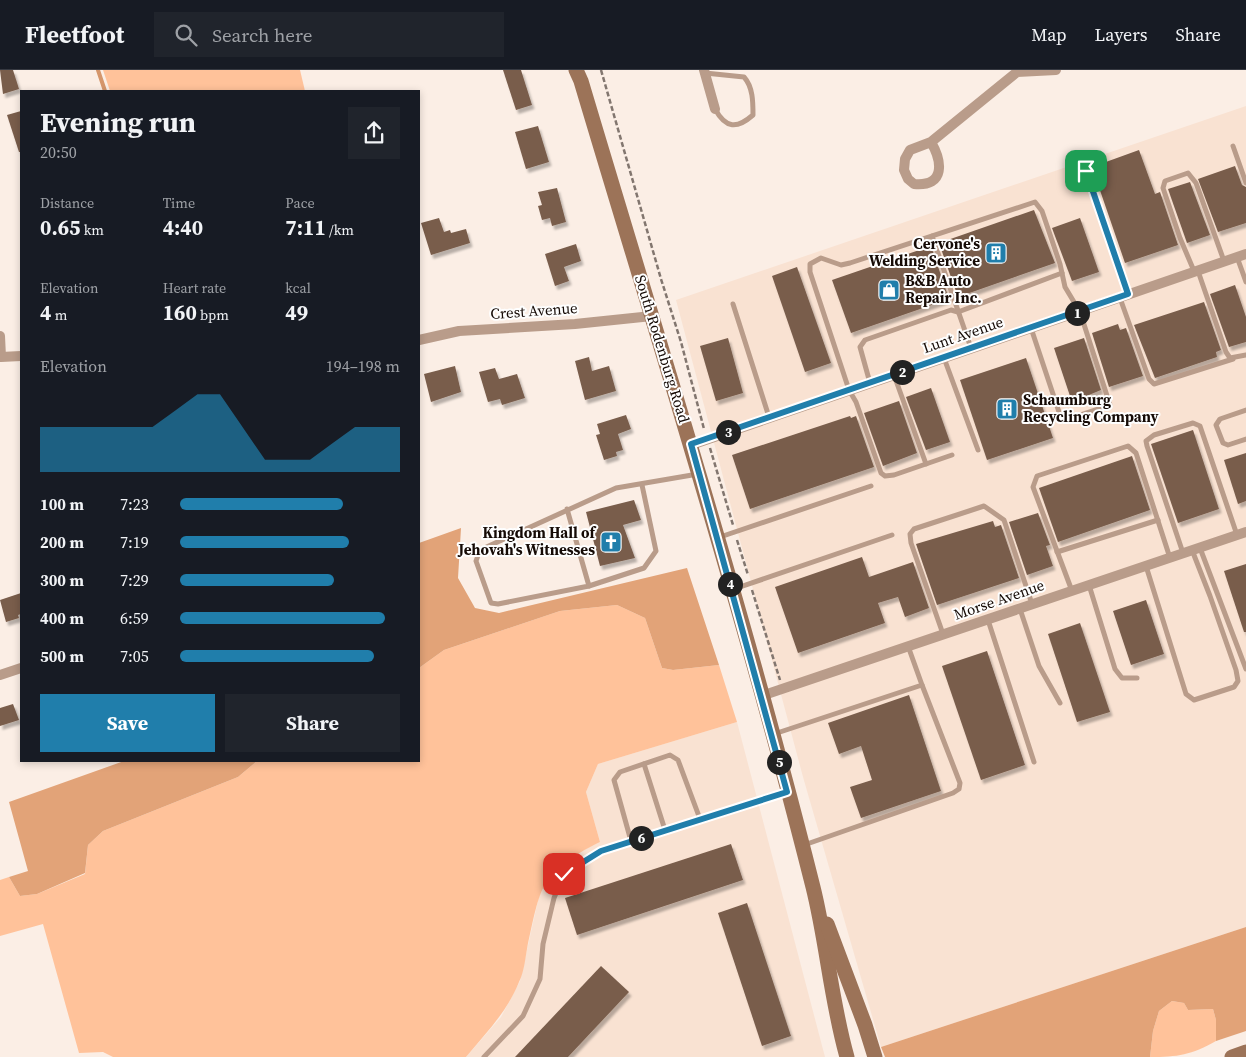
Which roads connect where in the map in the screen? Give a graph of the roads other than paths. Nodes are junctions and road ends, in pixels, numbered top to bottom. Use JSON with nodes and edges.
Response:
{"nodes":[{"id":1,"x":576,"y":70,"type":"edge"},
{"id":2,"x":1056,"y":70,"type":"edge"},
{"id":3,"x":704,"y":71,"type":"edge"},
{"id":4,"x":1016,"y":71,"type":"edge"},
{"id":5,"x":715,"y":109,"type":"joint"},
{"id":6,"x":931,"y":142,"type":"dead end"},
{"id":7,"x":1233,"y":146,"type":"dead end"},
{"id":8,"x":1086,"y":171,"type":"dead end"},
{"id":9,"x":1246,"y":183,"type":"edge"},
{"id":10,"x":932,"y":236,"type":"junction"},
{"id":11,"x":1241,"y":256,"type":"edge"},
{"id":12,"x":1224,"y":262,"type":"junction"},
{"id":13,"x":1196,"y":271,"type":"junction"},
{"id":14,"x":1062,"y":273,"type":"junction"},
{"id":15,"x":1246,"y":282,"type":"edge"},
{"id":16,"x":1124,"y":296,"type":"junction"},
{"id":17,"x":733,"y":304,"type":"dead end"},
{"id":18,"x":958,"y":312,"type":"junction"},
{"id":19,"x":1080,"y":312,"type":"junction"},
{"id":20,"x":652,"y":316,"type":"junction"},
{"id":21,"x":1031,"y":328,"type":"junction"},
{"id":22,"x":0,"y":336,"type":"edge"},
{"id":23,"x":420,"y":340,"type":"edge"},
{"id":24,"x":971,"y":348,"type":"junction"},
{"id":25,"x":1246,"y":355,"type":"edge"},
{"id":26,"x":20,"y":356,"type":"edge"},
{"id":27,"x":944,"y":358,"type":"junction"},
{"id":28,"x":1233,"y":359,"type":"junction"},
{"id":29,"x":894,"y":375,"type":"junction"},
{"id":30,"x":870,"y":383,"type":"junction"},
{"id":31,"x":849,"y":390,"type":"junction"},
{"id":32,"x":1246,"y":410,"type":"edge"},
{"id":33,"x":769,"y":418,"type":"junction"},
{"id":34,"x":1246,"y":439,"type":"edge"},
{"id":35,"x":691,"y":444,"type":"junction"},
{"id":36,"x":978,"y":450,"type":"dead end"},
{"id":37,"x":952,"y":455,"type":"dead end"},
{"id":38,"x":926,"y":464,"type":"junction"},
{"id":39,"x":699,"y":474,"type":"junction"},
{"id":40,"x":642,"y":485,"type":"junction"},
{"id":41,"x":871,"y":486,"type":"dead end"},
{"id":42,"x":567,"y":509,"type":"junction"},
{"id":43,"x":1158,"y":520,"type":"junction"},
{"id":44,"x":1242,"y":534,"type":"edge"},
{"id":45,"x":892,"y":535,"type":"dead end"},
{"id":46,"x":717,"y":538,"type":"junction"},
{"id":47,"x":1192,"y":550,"type":"junction"},
{"id":48,"x":1057,"y":552,"type":"junction"},
{"id":49,"x":1170,"y":558,"type":"junction"},
{"id":50,"x":1146,"y":566,"type":"junction"},
{"id":51,"x":1089,"y":585,"type":"junction"},
{"id":52,"x":589,"y":586,"type":"junction"},
{"id":53,"x":732,"y":590,"type":"junction"},
{"id":54,"x":1072,"y":591,"type":"junction"},
{"id":55,"x":1032,"y":604,"type":"junction"},
{"id":56,"x":1020,"y":608,"type":"junction"},
{"id":57,"x":988,"y":619,"type":"junction"},
{"id":58,"x":943,"y":634,"type":"junction"},
{"id":59,"x":908,"y":646,"type":"junction"},
{"id":60,"x":20,"y":668,"type":"edge"},
{"id":61,"x":1246,"y":669,"type":"edge"},
{"id":62,"x":0,"y":675,"type":"edge"},
{"id":63,"x":1137,"y":678,"type":"dead end"},
{"id":64,"x":922,"y":685,"type":"junction"},
{"id":65,"x":761,"y":696,"type":"junction"},
{"id":66,"x":1060,"y":703,"type":"dead end"},
{"id":67,"x":772,"y":735,"type":"junction"},
{"id":68,"x":1034,"y":762,"type":"dead end"},
{"id":69,"x":644,"y":764,"type":"junction"},
{"id":70,"x":787,"y":792,"type":"junction"},
{"id":71,"x":700,"y":819,"type":"junction"},
{"id":72,"x":665,"y":830,"type":"junction"},
{"id":73,"x":631,"y":841,"type":"junction"},
{"id":74,"x":802,"y":846,"type":"junction"},
{"id":75,"x":814,"y":890,"type":"junction"},
{"id":76,"x":1246,"y":1052,"type":"edge"},
{"id":77,"x":484,"y":1057,"type":"edge"},
{"id":78,"x":847,"y":1057,"type":"edge"},
{"id":79,"x":875,"y":1057,"type":"edge"},
{"id":80,"x":1232,"y":1057,"type":"edge"}],
"edges":[{"from":1,"to":20,"type":"street","name":"South Rodenburg Road"},
{"from":2,"to":4,"type":"street"},
{"from":3,"to":5,"type":"street"},
{"from":3,"to":5,"type":"lane"},
{"from":4,"to":6,"type":"street"},
{"from":7,"to":9,"type":"lane"},
{"from":8,"to":16,"type":"lane"},
{"from":10,"to":14,"type":"lane"},
{"from":10,"to":18,"type":"lane"},
{"from":10,"to":31,"type":"lane"},
{"from":11,"to":12,"type":"street","name":"Lunt Avenue"},
{"from":11,"to":15,"type":"lane"},
{"from":12,"to":13,"type":"street","name":"Lunt Avenue"},
{"from":12,"to":13,"type":"lane"},
{"from":13,"to":16,"type":"street","name":"Lunt Avenue"},
{"from":13,"to":28,"type":"lane"},
{"from":14,"to":18,"type":"lane"},
{"from":14,"to":19,"type":"lane"},
{"from":16,"to":19,"type":"street","name":"Lunt Avenue"},
{"from":16,"to":28,"type":"lane"},
{"from":17,"to":33,"type":"lane"},
{"from":18,"to":24,"type":"lane"},
{"from":18,"to":30,"type":"lane"},
{"from":19,"to":21,"type":"street","name":"Lunt Avenue"},
{"from":19,"to":21,"type":"lane"},
{"from":20,"to":23,"type":"street","name":"Crest Avenue"},
{"from":20,"to":35,"type":"street","name":"South Rodenburg Road"},
{"from":21,"to":24,"type":"street","name":"Lunt Avenue"},
{"from":22,"to":26,"type":"street"},
{"from":24,"to":27,"type":"street","name":"Lunt Avenue"},
{"from":25,"to":28,"type":"lane"},
{"from":27,"to":29,"type":"street","name":"Lunt Avenue"},
{"from":27,"to":36,"type":"lane"},
{"from":29,"to":30,"type":"street","name":"Lunt Avenue"},
{"from":29,"to":38,"type":"lane"},
{"from":30,"to":31,"type":"street","name":"Lunt Avenue"},
{"from":31,"to":33,"type":"street","name":"Lunt Avenue"},
{"from":31,"to":38,"type":"lane"},
{"from":32,"to":34,"type":"lane"},
{"from":33,"to":35,"type":"street","name":"Lunt Avenue"},
{"from":35,"to":39,"type":"street","name":"South Rodenburg Road"},
{"from":37,"to":38,"type":"lane"},
{"from":39,"to":40,"type":"lane"},
{"from":39,"to":46,"type":"street","name":"South Rodenburg Road"},
{"from":40,"to":42,"type":"lane"},
{"from":40,"to":52,"type":"lane"},
{"from":41,"to":46,"type":"lane"},
{"from":42,"to":52,"type":"lane"},
{"from":42,"to":52,"type":"lane"},
{"from":43,"to":48,"type":"lane"},
{"from":43,"to":48,"type":"lane"},
{"from":43,"to":49,"type":"lane"},
{"from":44,"to":47,"type":"street","name":"Morse Avenue"},
{"from":44,"to":47,"type":"lane"},
{"from":45,"to":53,"type":"lane"},
{"from":46,"to":53,"type":"street","name":"South Rodenburg Road"},
{"from":47,"to":49,"type":"street","name":"Morse Avenue"},
{"from":47,"to":50,"type":"lane"},
{"from":47,"to":61,"type":"lane"},
{"from":48,"to":54,"type":"lane"},
{"from":49,"to":50,"type":"street","name":"Morse Avenue"},
{"from":50,"to":51,"type":"street","name":"Morse Avenue"},
{"from":51,"to":54,"type":"street","name":"Morse Avenue"},
{"from":51,"to":63,"type":"lane"},
{"from":53,"to":65,"type":"street","name":"South Rodenburg Road"},
{"from":54,"to":55,"type":"street","name":"Morse Avenue"},
{"from":55,"to":56,"type":"street","name":"Morse Avenue"},
{"from":55,"to":58,"type":"lane"},
{"from":56,"to":57,"type":"street","name":"Morse Avenue"},
{"from":56,"to":66,"type":"lane"},
{"from":57,"to":58,"type":"street","name":"Morse Avenue"},
{"from":57,"to":68,"type":"lane"},
{"from":58,"to":59,"type":"street","name":"Morse Avenue"},
{"from":59,"to":64,"type":"lane"},
{"from":59,"to":65,"type":"street","name":"Morse Avenue"},
{"from":60,"to":62,"type":"street"},
{"from":64,"to":67,"type":"lane"},
{"from":64,"to":74,"type":"lane"},
{"from":65,"to":67,"type":"street","name":"South Rodenburg Road"},
{"from":67,"to":70,"type":"street","name":"South Rodenburg Road"},
{"from":69,"to":71,"type":"lane"},
{"from":69,"to":72,"type":"lane"},
{"from":69,"to":73,"type":"lane"},
{"from":70,"to":71,"type":"lane"},
{"from":70,"to":74,"type":"street","name":"South Rodenburg Road"},
{"from":71,"to":72,"type":"lane"},
{"from":72,"to":73,"type":"lane"},
{"from":73,"to":77,"type":"lane"},
{"from":74,"to":75,"type":"street","name":"South Rodenburg Road"},
{"from":75,"to":78,"type":"street","name":"South Rodenburg Road"},
{"from":75,"to":79,"type":"street","name":"South Rodenburg Road"},
{"from":76,"to":80,"type":"street"}]}
